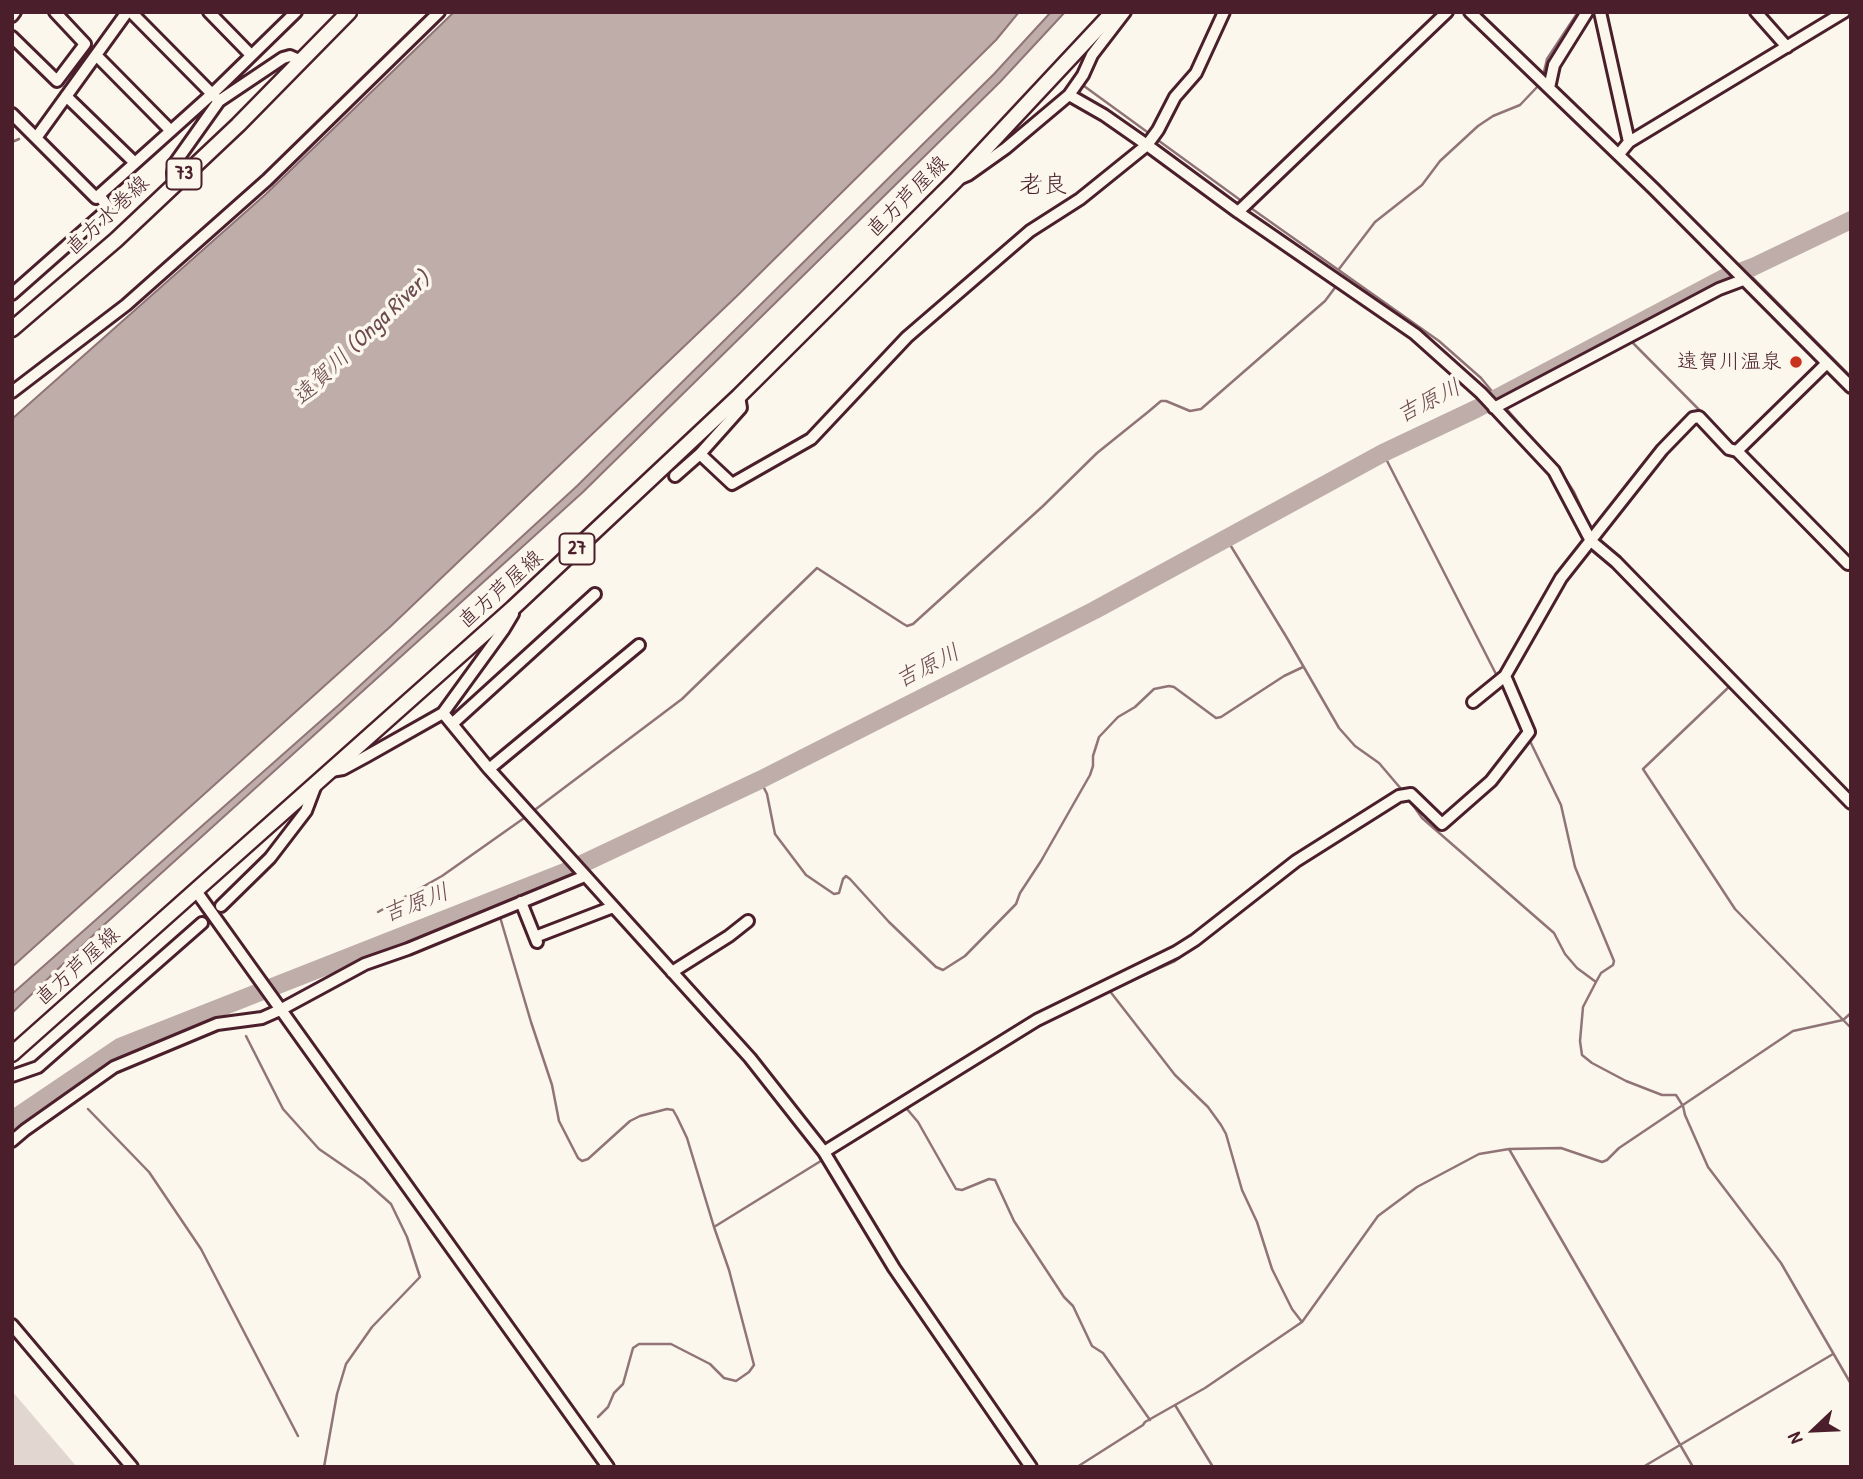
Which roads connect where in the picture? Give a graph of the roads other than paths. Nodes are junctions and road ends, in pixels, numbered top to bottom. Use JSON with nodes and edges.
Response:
{"nodes":[{"id":1,"x":55,"y":12,"type":"edge"},
{"id":2,"x":129,"y":12,"type":"edge"},
{"id":3,"x":209,"y":12,"type":"edge"},
{"id":4,"x":277,"y":12,"type":"edge"},
{"id":5,"x":296,"y":12,"type":"edge"},
{"id":6,"x":349,"y":12,"type":"edge"},
{"id":7,"x":439,"y":12,"type":"edge"},
{"id":8,"x":1112,"y":12,"type":"edge"},
{"id":9,"x":1125,"y":12,"type":"edge"},
{"id":10,"x":1224,"y":12,"type":"edge"},
{"id":11,"x":1447,"y":12,"type":"edge"},
{"id":12,"x":1471,"y":12,"type":"edge"},
{"id":13,"x":1587,"y":12,"type":"edge"},
{"id":14,"x":1600,"y":12,"type":"edge"},
{"id":15,"x":1756,"y":12,"type":"edge"},
{"id":16,"x":1844,"y":12,"type":"edge"},
{"id":17,"x":286,"y":22,"type":"junction"},
{"id":18,"x":12,"y":37,"type":"edge"},
{"id":19,"x":1787,"y":47,"type":"junction"},
{"id":20,"x":96,"y":55,"type":"junction"},
{"id":21,"x":251,"y":55,"type":"junction"},
{"id":22,"x":299,"y":60,"type":"junction"},
{"id":23,"x":1549,"y":88,"type":"junction"},
{"id":24,"x":1069,"y":95,"type":"junction"},
{"id":25,"x":66,"y":96,"type":"junction"},
{"id":26,"x":216,"y":98,"type":"junction"},
{"id":27,"x":12,"y":114,"type":"edge"},
{"id":28,"x":171,"y":131,"type":"junction"},
{"id":29,"x":36,"y":138,"type":"junction"},
{"id":30,"x":1629,"y":142,"type":"junction"},
{"id":31,"x":1147,"y":145,"type":"junction"},
{"id":32,"x":1619,"y":155,"type":"junction"},
{"id":33,"x":135,"y":163,"type":"junction"},
{"id":34,"x":956,"y":180,"type":"junction"},
{"id":35,"x":174,"y":183,"type":"junction"},
{"id":36,"x":99,"y":195,"type":"junction"},
{"id":37,"x":1238,"y":212,"type":"junction"},
{"id":38,"x":1743,"y":280,"type":"junction"},
{"id":39,"x":12,"y":294,"type":"edge"},
{"id":40,"x":12,"y":329,"type":"edge"},
{"id":41,"x":1827,"y":363,"type":"junction"},
{"id":42,"x":1851,"y":387,"type":"edge"},
{"id":43,"x":12,"y":392,"type":"edge"},
{"id":44,"x":739,"y":396,"type":"junction"},
{"id":45,"x":1494,"y":408,"type":"junction"},
{"id":46,"x":1737,"y":451,"type":"junction"},
{"id":47,"x":700,"y":454,"type":"junction"},
{"id":48,"x":675,"y":476,"type":"dead end"},
{"id":49,"x":1591,"y":541,"type":"junction"},
{"id":50,"x":1847,"y":564,"type":"dead end"},
{"id":51,"x":595,"y":594,"type":"dead end"},
{"id":52,"x":513,"y":608,"type":"junction"},
{"id":53,"x":639,"y":645,"type":"dead end"},
{"id":54,"x":1505,"y":676,"type":"junction"},
{"id":55,"x":1473,"y":702,"type":"dead end"},
{"id":56,"x":443,"y":713,"type":"junction"},
{"id":57,"x":452,"y":724,"type":"junction"},
{"id":58,"x":489,"y":769,"type":"junction"},
{"id":59,"x":331,"y":771,"type":"junction"},
{"id":60,"x":317,"y":782,"type":"junction"},
{"id":61,"x":1851,"y":803,"type":"edge"},
{"id":62,"x":585,"y":876,"type":"junction"},
{"id":63,"x":196,"y":891,"type":"junction"},
{"id":64,"x":522,"y":902,"type":"junction"},
{"id":65,"x":221,"y":906,"type":"dead end"},
{"id":66,"x":613,"y":906,"type":"junction"},
{"id":67,"x":748,"y":921,"type":"dead end"},
{"id":68,"x":202,"y":923,"type":"dead end"},
{"id":69,"x":672,"y":972,"type":"junction"},
{"id":70,"x":277,"y":1006,"type":"junction"},
{"id":71,"x":12,"y":1054,"type":"edge"},
{"id":72,"x":12,"y":1076,"type":"edge"},
{"id":73,"x":12,"y":1141,"type":"edge"},
{"id":74,"x":824,"y":1152,"type":"junction"},
{"id":75,"x":12,"y":1325,"type":"edge"},
{"id":76,"x":132,"y":1467,"type":"edge"},
{"id":77,"x":608,"y":1467,"type":"edge"},
{"id":78,"x":1031,"y":1467,"type":"edge"}],
"edges":[{"from":1,"to":18,"type":"street"},
{"from":2,"to":20,"type":"street"},
{"from":2,"to":26,"type":"street"},
{"from":3,"to":21,"type":"street"},
{"from":4,"to":17,"type":"street"},
{"from":5,"to":17,"type":"street"},
{"from":6,"to":22,"type":"main road","name":"直方水巻線","number":"73"},
{"from":7,"to":43,"type":"street"},
{"from":8,"to":34,"type":"main road","name":"直方芦屋線","number":"27"},
{"from":9,"to":24,"type":"street"},
{"from":10,"to":31,"type":"street"},
{"from":11,"to":37,"type":"street"},
{"from":12,"to":23,"type":"street"},
{"from":13,"to":23,"type":"street"},
{"from":14,"to":30,"type":"street"},
{"from":15,"to":19,"type":"street"},
{"from":16,"to":19,"type":"street"},
{"from":17,"to":21,"type":"street"},
{"from":19,"to":30,"type":"street"},
{"from":20,"to":25,"type":"street"},
{"from":20,"to":28,"type":"street"},
{"from":21,"to":26,"type":"street"},
{"from":22,"to":26,"type":"street"},
{"from":22,"to":35,"type":"main road","name":"直方水巻線","number":"73"},
{"from":23,"to":32,"type":"street"},
{"from":24,"to":31,"type":"street"},
{"from":24,"to":34,"type":"street"},
{"from":25,"to":29,"type":"street"},
{"from":25,"to":33,"type":"street"},
{"from":26,"to":28,"type":"street"},
{"from":26,"to":35,"type":"street"},
{"from":27,"to":29,"type":"street"},
{"from":28,"to":33,"type":"street"},
{"from":29,"to":36,"type":"street"},
{"from":30,"to":32,"type":"street"},
{"from":31,"to":37,"type":"street"},
{"from":31,"to":47,"type":"street"},
{"from":32,"to":38,"type":"street"},
{"from":33,"to":36,"type":"street"},
{"from":34,"to":44,"type":"main road","name":"直方芦屋線","number":"27"},
{"from":35,"to":40,"type":"main road","name":"直方水巻線","number":"73"},
{"from":36,"to":39,"type":"street"},
{"from":37,"to":45,"type":"street"},
{"from":38,"to":41,"type":"street"},
{"from":38,"to":45,"type":"street"},
{"from":41,"to":42,"type":"street"},
{"from":41,"to":46,"type":"street"},
{"from":44,"to":47,"type":"street"},
{"from":44,"to":52,"type":"main road","name":"直方芦屋線","number":"27"},
{"from":45,"to":49,"type":"street"},
{"from":46,"to":49,"type":"street"},
{"from":46,"to":50,"type":"street"},
{"from":47,"to":48,"type":"street"},
{"from":49,"to":54,"type":"street"},
{"from":49,"to":61,"type":"street"},
{"from":51,"to":57,"type":"street"},
{"from":52,"to":56,"type":"street"},
{"from":52,"to":59,"type":"main road","name":"直方芦屋線","number":"27"},
{"from":53,"to":58,"type":"street"},
{"from":54,"to":55,"type":"street"},
{"from":54,"to":74,"type":"street"},
{"from":56,"to":57,"type":"street"},
{"from":56,"to":59,"type":"street"},
{"from":57,"to":58,"type":"street"},
{"from":58,"to":62,"type":"street"},
{"from":59,"to":60,"type":"main road","name":"直方芦屋線","number":"27"},
{"from":60,"to":63,"type":"main road","name":"直方芦屋線","number":"27"},
{"from":60,"to":65,"type":"street"},
{"from":62,"to":64,"type":"street"},
{"from":62,"to":66,"type":"street"},
{"from":63,"to":70,"type":"street"},
{"from":63,"to":71,"type":"main road","name":"直方芦屋線","number":"27"},
{"from":64,"to":66,"type":"street"},
{"from":64,"to":70,"type":"street"},
{"from":66,"to":69,"type":"street"},
{"from":67,"to":69,"type":"street"},
{"from":68,"to":72,"type":"street"},
{"from":69,"to":74,"type":"street"},
{"from":70,"to":73,"type":"street"},
{"from":70,"to":77,"type":"street"},
{"from":74,"to":78,"type":"street"},
{"from":75,"to":76,"type":"street"}]}
